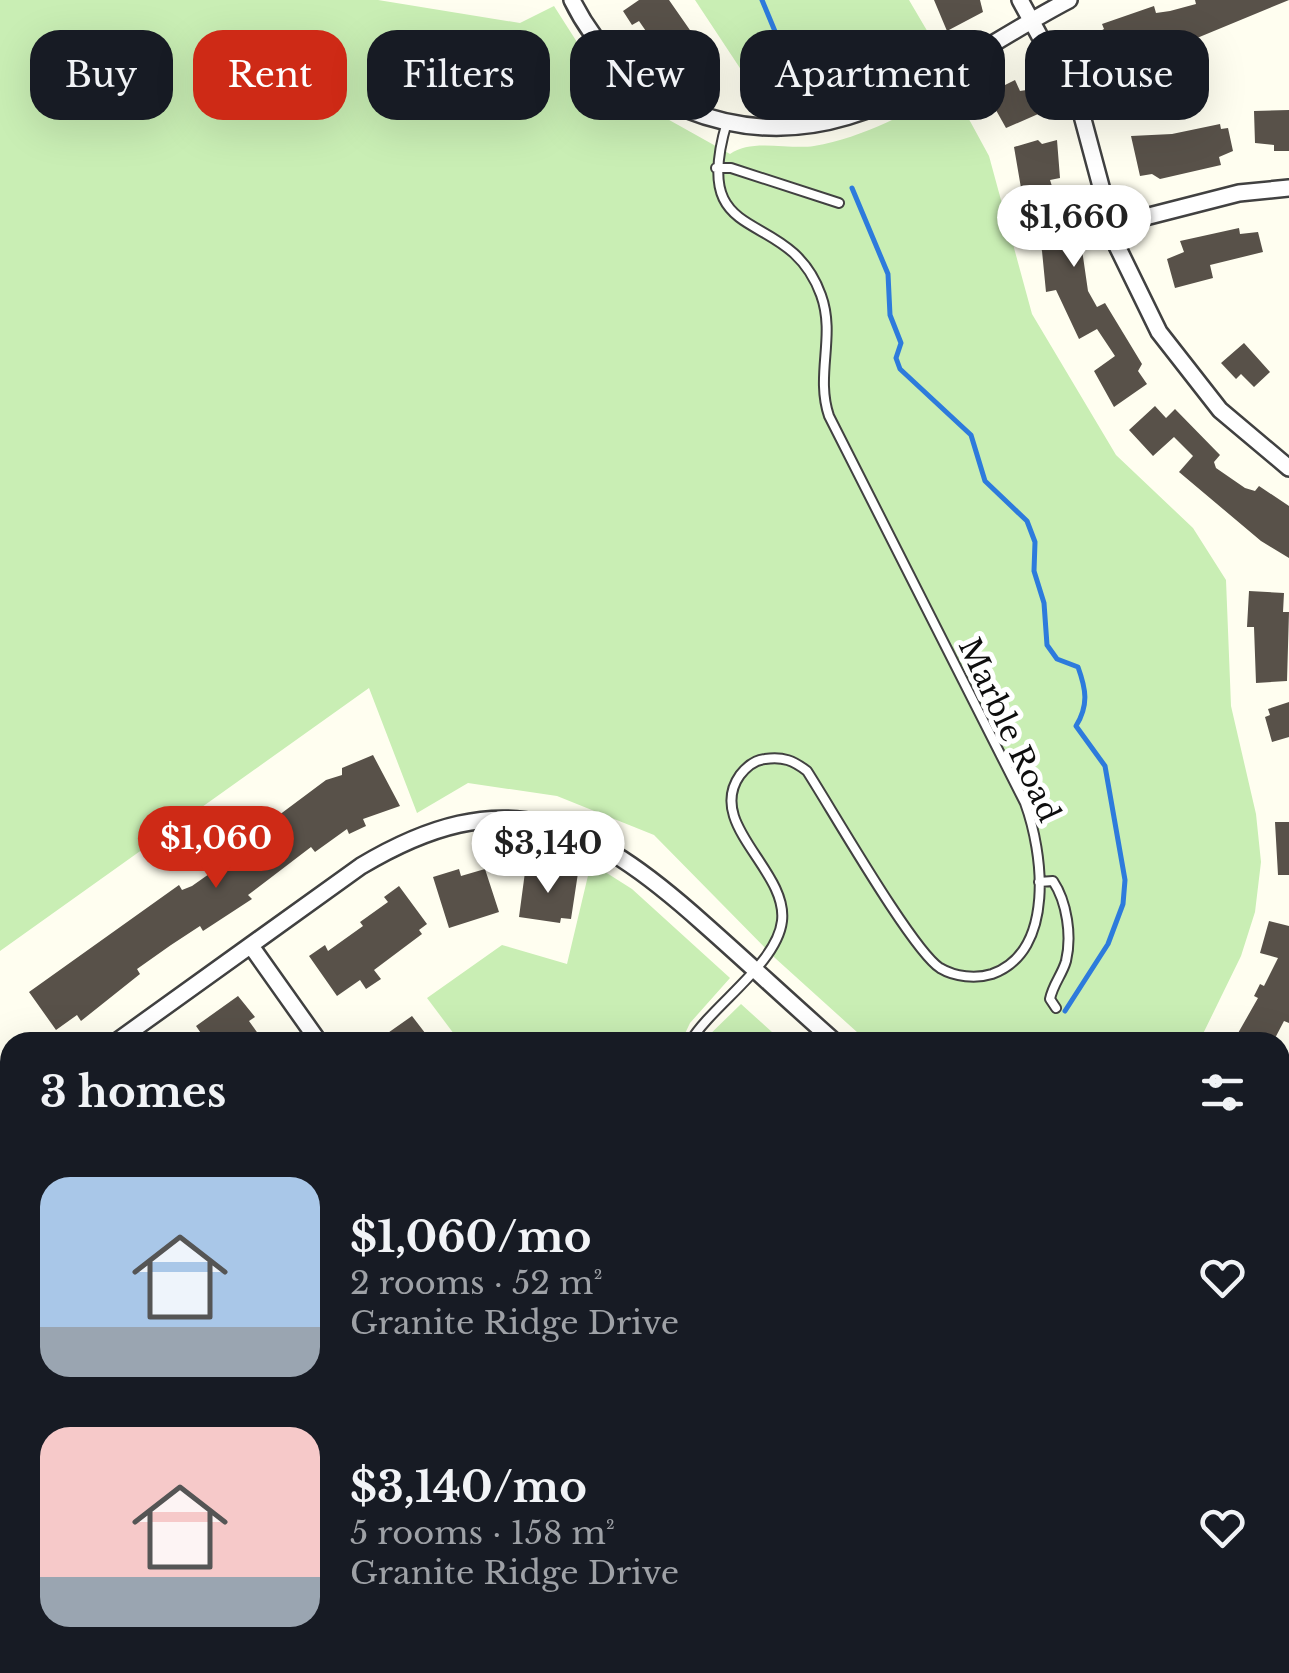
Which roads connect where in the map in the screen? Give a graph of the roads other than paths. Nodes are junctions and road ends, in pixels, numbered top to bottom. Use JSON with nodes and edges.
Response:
{"nodes":[{"id":1,"x":572,"y":0,"type":"edge"},
{"id":2,"x":1020,"y":0,"type":"edge"},
{"id":3,"x":1070,"y":0,"type":"edge"},
{"id":4,"x":1032,"y":22,"type":"junction"},
{"id":5,"x":727,"y":122,"type":"junction"},
{"id":6,"x":716,"y":168,"type":"junction"},
{"id":7,"x":1289,"y":188,"type":"edge"},
{"id":8,"x":839,"y":203,"type":"dead end"},
{"id":9,"x":1110,"y":226,"type":"junction"},
{"id":10,"x":1289,"y":468,"type":"edge"},
{"id":11,"x":1038,"y":882,"type":"junction"},
{"id":12,"x":250,"y":946,"type":"junction"},
{"id":13,"x":754,"y":969,"type":"junction"},
{"id":14,"x":1056,"y":1008,"type":"dead end"},
{"id":15,"x":130,"y":1032,"type":"edge"},
{"id":16,"x":312,"y":1032,"type":"edge"},
{"id":17,"x":699,"y":1032,"type":"edge"},
{"id":18,"x":823,"y":1032,"type":"edge"}],
"edges":[{"from":1,"to":5,"type":"street"},
{"from":2,"to":4,"type":"street"},
{"from":3,"to":4,"type":"street"},
{"from":4,"to":5,"type":"street"},
{"from":4,"to":9,"type":"street"},
{"from":5,"to":6,"type":"lane"},
{"from":6,"to":8,"type":"lane"},
{"from":6,"to":11,"type":"lane","name":"Marble Road"},
{"from":7,"to":9,"type":"street"},
{"from":9,"to":10,"type":"street"},
{"from":11,"to":13,"type":"lane","name":"Marble Road"},
{"from":11,"to":14,"type":"lane"},
{"from":12,"to":13,"type":"street"},
{"from":12,"to":15,"type":"street"},
{"from":12,"to":16,"type":"street"},
{"from":13,"to":17,"type":"lane","name":"Marble Road"},
{"from":13,"to":18,"type":"street"}]}
